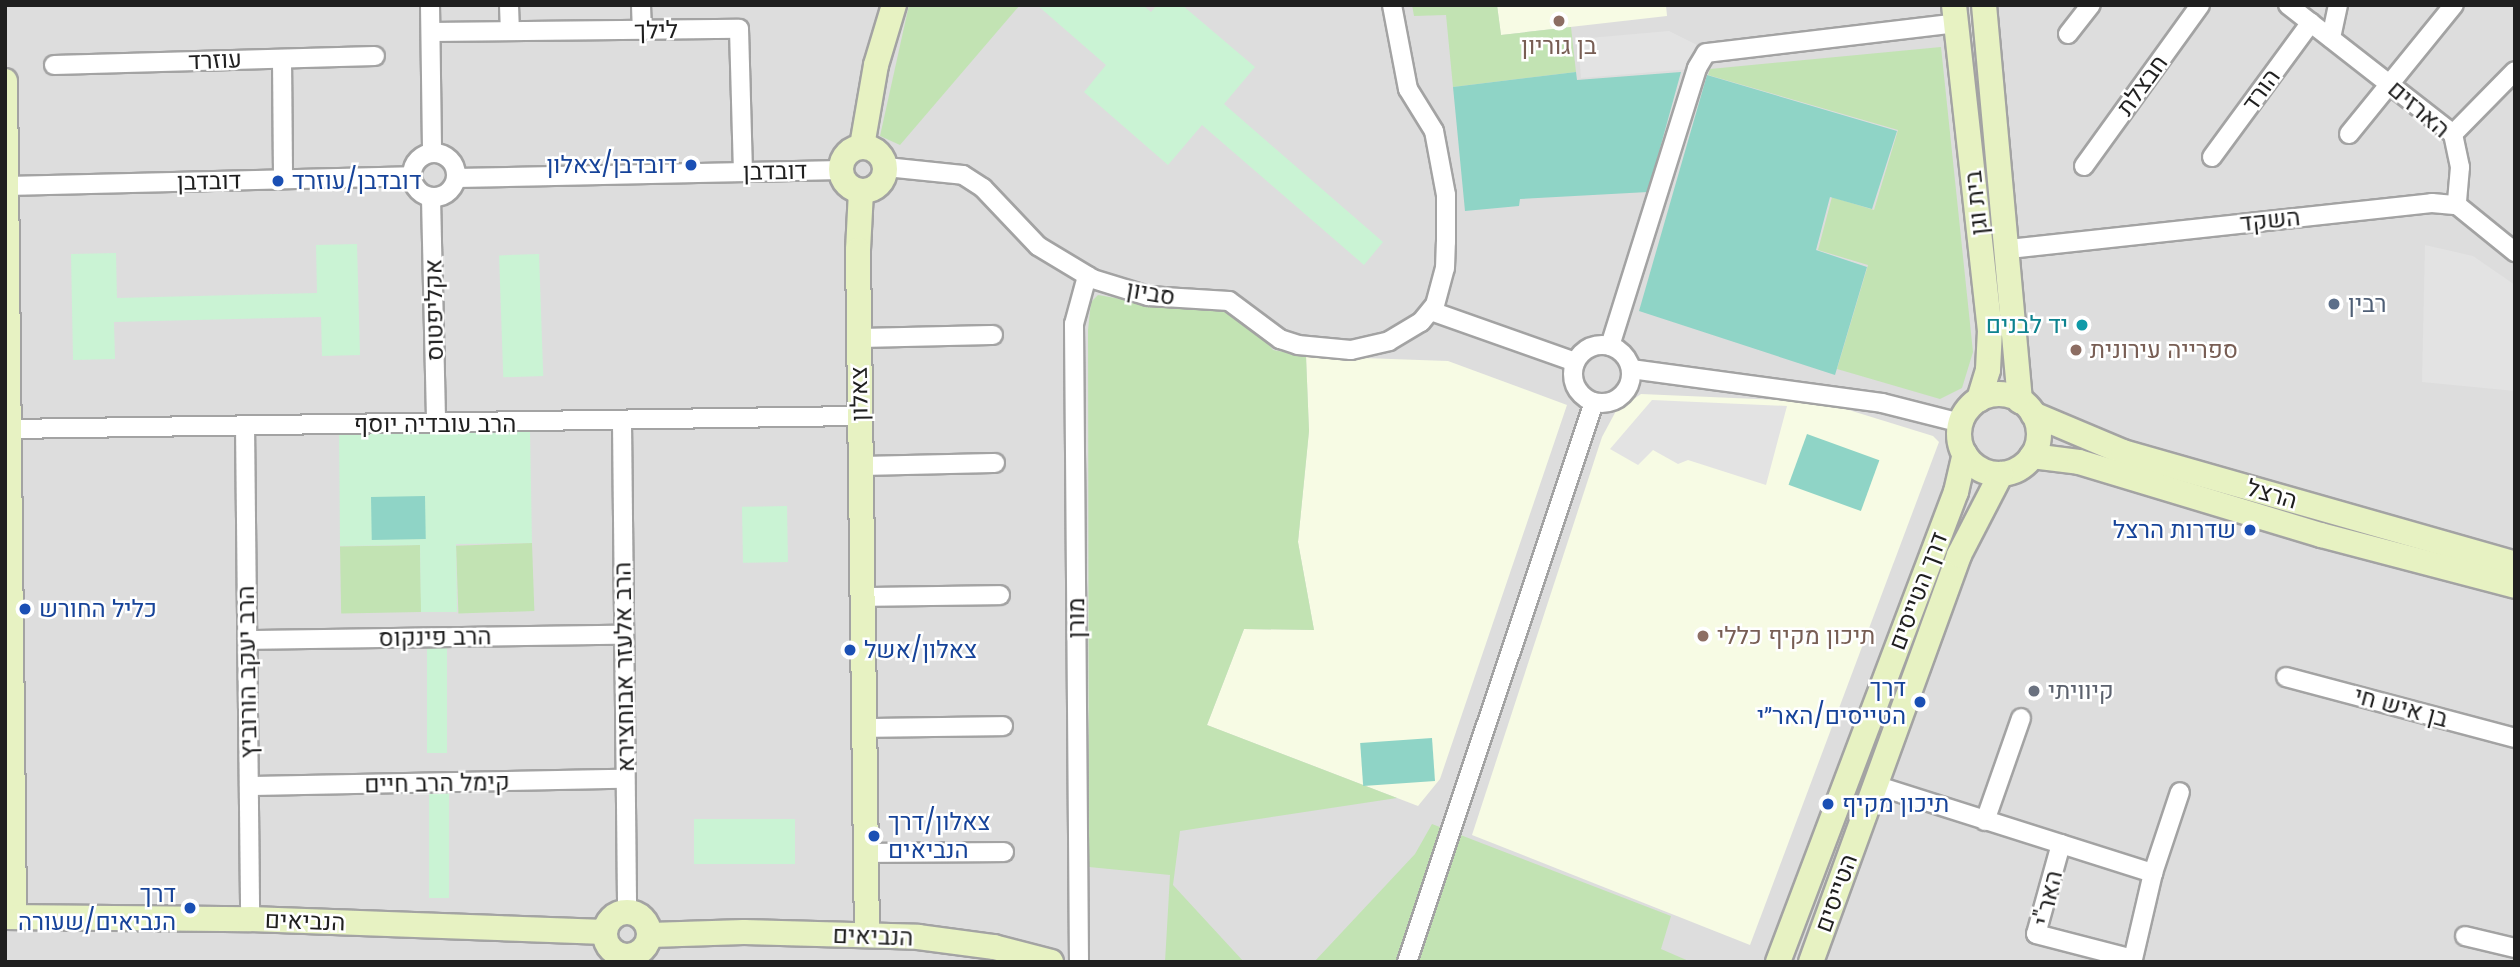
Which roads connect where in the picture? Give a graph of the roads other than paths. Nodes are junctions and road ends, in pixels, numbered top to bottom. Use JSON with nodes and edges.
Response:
{"nodes":[{"id":1,"x":430,"y":5,"type":"edge"},
{"id":2,"x":509,"y":5,"type":"edge"},
{"id":3,"x":641,"y":5,"type":"edge"},
{"id":4,"x":894,"y":5,"type":"edge"},
{"id":5,"x":1392,"y":5,"type":"edge"},
{"id":6,"x":1984,"y":5,"type":"edge"},
{"id":7,"x":2091,"y":5,"type":"edge"},
{"id":8,"x":2200,"y":5,"type":"edge"},
{"id":9,"x":2288,"y":5,"type":"edge"},
{"id":10,"x":2337,"y":5,"type":"edge"},
{"id":11,"x":2454,"y":5,"type":"edge"},
{"id":12,"x":1955,"y":14,"type":"edge"},
{"id":13,"x":2311,"y":22,"type":"junction"},
{"id":14,"x":642,"y":30,"type":"junction"},
{"id":15,"x":510,"y":31,"type":"junction"},
{"id":16,"x":431,"y":32,"type":"junction"},
{"id":17,"x":2068,"y":34,"type":"dead end"},
{"id":18,"x":2331,"y":38,"type":"junction"},
{"id":19,"x":375,"y":56,"type":"dead end"},
{"id":20,"x":282,"y":59,"type":"junction"},
{"id":21,"x":54,"y":65,"type":"dead end"},
{"id":22,"x":2515,"y":71,"type":"edge"},
{"id":23,"x":5,"y":81,"type":"edge"},
{"id":24,"x":2390,"y":83,"type":"junction"},
{"id":25,"x":2348,"y":134,"type":"dead end"},
{"id":26,"x":2453,"y":134,"type":"junction"},
{"id":27,"x":862,"y":146,"type":"junction"},
{"id":28,"x":432,"y":153,"type":"junction"},
{"id":29,"x":2212,"y":157,"type":"dead end"},
{"id":30,"x":2084,"y":166,"type":"dead end"},
{"id":31,"x":886,"y":167,"type":"junction"},
{"id":32,"x":842,"y":170,"type":"junction"},
{"id":33,"x":743,"y":172,"type":"junction"},
{"id":34,"x":411,"y":176,"type":"junction"},
{"id":35,"x":456,"y":178,"type":"junction"},
{"id":36,"x":283,"y":179,"type":"junction"},
{"id":37,"x":7,"y":186,"type":"edge"},
{"id":38,"x":861,"y":191,"type":"junction"},
{"id":39,"x":431,"y":198,"type":"junction"},
{"id":40,"x":2458,"y":205,"type":"junction"},
{"id":41,"x":2009,"y":249,"type":"junction"},
{"id":42,"x":2515,"y":252,"type":"edge"},
{"id":43,"x":1087,"y":276,"type":"junction"},
{"id":44,"x":1431,"y":311,"type":"junction"},
{"id":45,"x":993,"y":334,"type":"dead end"},
{"id":46,"x":859,"y":338,"type":"junction"},
{"id":47,"x":1610,"y":346,"type":"junction"},
{"id":48,"x":1575,"y":362,"type":"junction"},
{"id":49,"x":1631,"y":369,"type":"junction"},
{"id":50,"x":1979,"y":400,"type":"junction"},
{"id":51,"x":1594,"y":402,"type":"junction"},
{"id":52,"x":2027,"y":407,"type":"junction"},
{"id":53,"x":860,"y":416,"type":"junction"},
{"id":54,"x":436,"y":423,"type":"junction"},
{"id":55,"x":622,"y":423,"type":"junction"},
{"id":56,"x":1961,"y":424,"type":"junction"},
{"id":57,"x":244,"y":425,"type":"junction"},
{"id":58,"x":10,"y":429,"type":"junction"},
{"id":59,"x":1965,"y":454,"type":"junction"},
{"id":60,"x":2032,"y":456,"type":"junction"},
{"id":61,"x":995,"y":463,"type":"dead end"},
{"id":62,"x":860,"y":466,"type":"junction"},
{"id":63,"x":2001,"y":474,"type":"junction"},
{"id":64,"x":8,"y":553,"type":"edge"},
{"id":65,"x":2515,"y":564,"type":"edge"},
{"id":66,"x":2515,"y":586,"type":"edge"},
{"id":67,"x":1000,"y":595,"type":"dead end"},
{"id":68,"x":862,"y":597,"type":"junction"},
{"id":69,"x":624,"y":635,"type":"junction"},
{"id":70,"x":247,"y":640,"type":"junction"},
{"id":71,"x":2286,"y":677,"type":"dead end"},
{"id":72,"x":9,"y":688,"type":"edge"},
{"id":73,"x":2021,"y":718,"type":"dead end"},
{"id":74,"x":1003,"y":726,"type":"dead end"},
{"id":75,"x":864,"y":728,"type":"junction"},
{"id":76,"x":2515,"y":738,"type":"edge"},
{"id":77,"x":625,"y":779,"type":"junction"},
{"id":78,"x":1875,"y":785,"type":"junction"},
{"id":79,"x":249,"y":786,"type":"junction"},
{"id":80,"x":2180,"y":792,"type":"dead end"},
{"id":81,"x":1986,"y":821,"type":"junction"},
{"id":82,"x":10,"y":823,"type":"edge"},
{"id":83,"x":2061,"y":844,"type":"junction"},
{"id":84,"x":1004,"y":852,"type":"dead end"},
{"id":85,"x":866,"y":853,"type":"junction"},
{"id":86,"x":2153,"y":873,"type":"junction"},
{"id":87,"x":627,"y":911,"type":"junction"},
{"id":88,"x":10,"y":917,"type":"edge"},
{"id":89,"x":250,"y":919,"type":"junction"},
{"id":90,"x":605,"y":932,"type":"junction"},
{"id":91,"x":650,"y":935,"type":"junction"},
{"id":92,"x":867,"y":935,"type":"junction"},
{"id":93,"x":2465,"y":936,"type":"dead end"},
{"id":94,"x":2515,"y":948,"type":"edge"},
{"id":95,"x":627,"y":959,"type":"edge"},
{"id":96,"x":1051,"y":962,"type":"edge"},
{"id":97,"x":1079,"y":962,"type":"edge"},
{"id":98,"x":1407,"y":962,"type":"edge"},
{"id":99,"x":1778,"y":962,"type":"edge"},
{"id":100,"x":1811,"y":962,"type":"edge"}],
"edges":[{"from":1,"to":16,"type":"street"},
{"from":2,"to":15,"type":"street"},
{"from":3,"to":14,"type":"street"},
{"from":4,"to":27,"type":"main road"},
{"from":5,"to":44,"type":"street"},
{"from":6,"to":41,"type":"main road","name":"בית וגן"},
{"from":7,"to":17,"type":"street"},
{"from":8,"to":30,"type":"street","name":"חבצלת"},
{"from":9,"to":13,"type":"street","name":"הארזים"},
{"from":10,"to":18,"type":"street"},
{"from":11,"to":24,"type":"street"},
{"from":12,"to":47,"type":"street"},
{"from":12,"to":50,"type":"main road","name":"בית וגן"},
{"from":13,"to":18,"type":"street","name":"הארזים"},
{"from":13,"to":29,"type":"street","name":"הורד"},
{"from":14,"to":15,"type":"street","name":"לילך"},
{"from":14,"to":33,"type":"street","name":"לילך"},
{"from":15,"to":16,"type":"street","name":"לילך"},
{"from":16,"to":28,"type":"street"},
{"from":18,"to":24,"type":"street","name":"הארזים"},
{"from":19,"to":20,"type":"street","name":"עוזרד"},
{"from":20,"to":21,"type":"street","name":"עוזרד"},
{"from":20,"to":36,"type":"street"},
{"from":22,"to":26,"type":"street"},
{"from":23,"to":37,"type":"main road"},
{"from":24,"to":25,"type":"street"},
{"from":24,"to":26,"type":"street","name":"הארזים"},
{"from":26,"to":40,"type":"street","name":"הארזים"},
{"from":27,"to":31,"type":"main road"},
{"from":27,"to":32,"type":"main road"},
{"from":28,"to":34,"type":"street"},
{"from":28,"to":35,"type":"street"},
{"from":31,"to":38,"type":"main road"},
{"from":31,"to":43,"type":"street","name":"סביון"},
{"from":32,"to":33,"type":"street","name":"דובדבן"},
{"from":32,"to":38,"type":"main road"},
{"from":33,"to":35,"type":"street","name":"דובדבן"},
{"from":34,"to":36,"type":"street","name":"דובדבן"},
{"from":34,"to":39,"type":"street"},
{"from":35,"to":39,"type":"street"},
{"from":36,"to":37,"type":"street","name":"דובדבן"},
{"from":37,"to":58,"type":"main road"},
{"from":38,"to":46,"type":"main road","name":"צאלון"},
{"from":39,"to":54,"type":"street","name":"אקליפטוס"},
{"from":40,"to":41,"type":"street","name":"השקד"},
{"from":40,"to":42,"type":"street"},
{"from":41,"to":52,"type":"main road","name":"בית וגן"},
{"from":43,"to":44,"type":"street","name":"סביון"},
{"from":43,"to":97,"type":"street","name":"מורן"},
{"from":44,"to":48,"type":"street"},
{"from":45,"to":46,"type":"street"},
{"from":46,"to":53,"type":"main road","name":"צאלון"},
{"from":47,"to":48,"type":"street"},
{"from":47,"to":49,"type":"street"},
{"from":48,"to":51,"type":"street"},
{"from":49,"to":51,"type":"street"},
{"from":49,"to":56,"type":"street"},
{"from":50,"to":52,"type":"main road"},
{"from":50,"to":56,"type":"main road"},
{"from":51,"to":98,"type":"street"},
{"from":52,"to":60,"type":"main road"},
{"from":52,"to":65,"type":"main road","name":"הרצל"},
{"from":53,"to":55,"type":"street","name":"הרב עובדיה יוסף"},
{"from":53,"to":62,"type":"main road","name":"צאלון"},
{"from":54,"to":55,"type":"street","name":"הרב עובדיה יוסף"},
{"from":54,"to":57,"type":"street","name":"הרב עובדיה יוסף"},
{"from":55,"to":69,"type":"street","name":"הרב אלעזר אבוחצירא"},
{"from":56,"to":59,"type":"main road"},
{"from":57,"to":58,"type":"street","name":"הרב עובדיה יוסף"},
{"from":57,"to":70,"type":"street","name":"הרב יעקב הורוביץ"},
{"from":58,"to":64,"type":"main road"},
{"from":59,"to":63,"type":"main road"},
{"from":59,"to":99,"type":"main road","name":"דרך הטייסים"},
{"from":60,"to":63,"type":"main road"},
{"from":60,"to":66,"type":"main road","name":"הרצל"},
{"from":61,"to":62,"type":"street"},
{"from":62,"to":68,"type":"main road","name":"צאלון"},
{"from":63,"to":78,"type":"main road","name":"הטייסים"},
{"from":64,"to":72,"type":"main road"},
{"from":67,"to":68,"type":"street"},
{"from":68,"to":75,"type":"main road","name":"צאלון"},
{"from":69,"to":70,"type":"street","name":"הרב פינקוס"},
{"from":69,"to":77,"type":"street","name":"הרב אלעזר אבוחצירא"},
{"from":70,"to":79,"type":"street","name":"הרב יעקב הורוביץ"},
{"from":71,"to":76,"type":"street","name":"בן איש חי"},
{"from":72,"to":82,"type":"main road"},
{"from":73,"to":81,"type":"street"},
{"from":74,"to":75,"type":"street"},
{"from":75,"to":85,"type":"main road","name":"צאלון"},
{"from":77,"to":79,"type":"street","name":"קימל הרב חיים"},
{"from":77,"to":87,"type":"street","name":"הרב אלעזר אבוחצירא"},
{"from":78,"to":81,"type":"street","name":"האר\"י"},
{"from":78,"to":100,"type":"main road","name":"הטייסים"},
{"from":79,"to":89,"type":"street","name":"הרב יעקב הורוביץ"},
{"from":80,"to":86,"type":"street","name":"האר\"י"},
{"from":81,"to":83,"type":"street","name":"האר\"י"},
{"from":82,"to":88,"type":"main road"},
{"from":83,"to":86,"type":"street","name":"האר\"י"},
{"from":83,"to":86,"type":"street","name":"האר\"י"},
{"from":84,"to":85,"type":"street"},
{"from":85,"to":92,"type":"main road","name":"צאלון"},
{"from":87,"to":90,"type":"main road"},
{"from":87,"to":91,"type":"main road"},
{"from":88,"to":89,"type":"main road","name":"הנביאים"},
{"from":89,"to":90,"type":"main road","name":"הנביאים"},
{"from":90,"to":95,"type":"main road"},
{"from":91,"to":92,"type":"main road","name":"הנביאים"},
{"from":91,"to":95,"type":"main road"},
{"from":92,"to":96,"type":"main road","name":"הנביאים"},
{"from":93,"to":94,"type":"street"}]}
